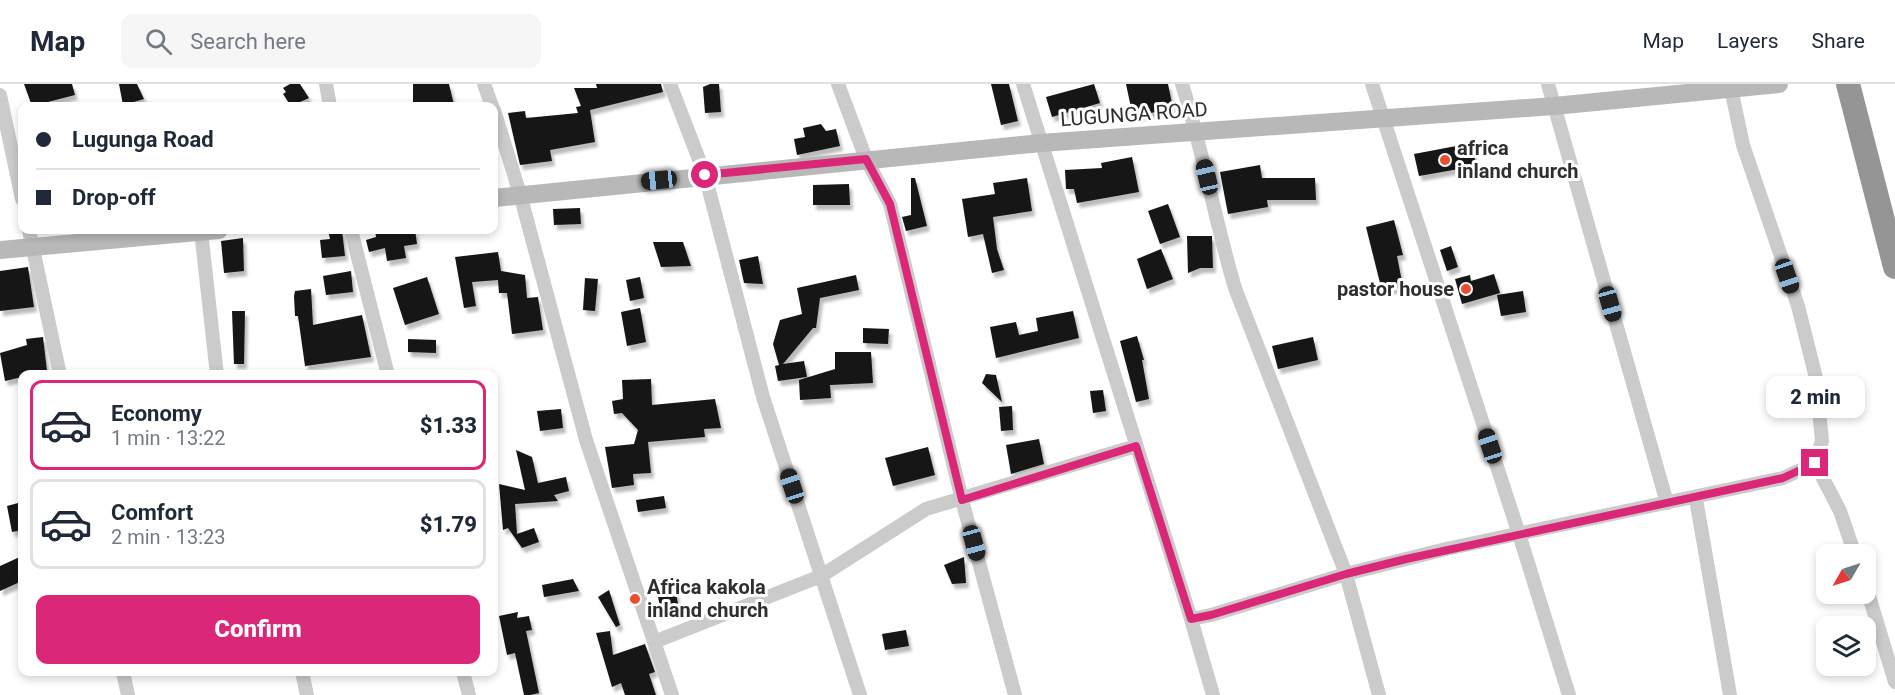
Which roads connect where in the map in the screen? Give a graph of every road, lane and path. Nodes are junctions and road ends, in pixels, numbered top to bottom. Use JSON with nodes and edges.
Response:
{"nodes":[{"id":1,"x":326,"y":84,"type":"edge"},
{"id":2,"x":484,"y":84,"type":"edge"},
{"id":3,"x":670,"y":84,"type":"edge"},
{"id":4,"x":838,"y":84,"type":"edge"},
{"id":5,"x":1023,"y":84,"type":"edge"},
{"id":6,"x":1182,"y":84,"type":"edge"},
{"id":7,"x":1371,"y":84,"type":"edge"},
{"id":8,"x":1548,"y":84,"type":"edge"},
{"id":9,"x":1779,"y":84,"type":"edge"},
{"id":10,"x":1848,"y":84,"type":"edge"},
{"id":11,"x":1731,"y":87,"type":"edge"},
{"id":12,"x":0,"y":95,"type":"edge"},
{"id":13,"x":329,"y":102,"type":"edge"},
{"id":14,"x":491,"y":102,"type":"edge"},
{"id":15,"x":1554,"y":106,"type":"junction"},
{"id":16,"x":1382,"y":116,"type":"junction"},
{"id":17,"x":498,"y":124,"type":"edge"},
{"id":18,"x":1197,"y":132,"type":"junction"},
{"id":19,"x":1041,"y":143,"type":"junction"},
{"id":20,"x":866,"y":159,"type":"junction"},
{"id":21,"x":705,"y":175,"type":"junction"},
{"id":22,"x":18,"y":180,"type":"edge"},
{"id":23,"x":520,"y":194,"type":"junction"},
{"id":24,"x":498,"y":197,"type":"edge"},
{"id":25,"x":120,"y":234,"type":"edge"},
{"id":26,"x":210,"y":234,"type":"edge"},
{"id":27,"x":352,"y":234,"type":"edge"},
{"id":28,"x":31,"y":238,"type":"edge"},
{"id":29,"x":0,"y":250,"type":"edge"},
{"id":30,"x":1895,"y":267,"type":"edge"},
{"id":31,"x":59,"y":370,"type":"edge"},
{"id":32,"x":216,"y":370,"type":"edge"},
{"id":33,"x":387,"y":370,"type":"edge"},
{"id":34,"x":1136,"y":446,"type":"junction"},
{"id":35,"x":1815,"y":463,"type":"junction"},
{"id":36,"x":1696,"y":499,"type":"junction"},
{"id":37,"x":962,"y":500,"type":"junction"},
{"id":38,"x":1667,"y":503,"type":"junction"},
{"id":39,"x":1519,"y":534,"type":"junction"},
{"id":40,"x":1851,"y":544,"type":"edge"},
{"id":41,"x":1346,"y":574,"type":"junction"},
{"id":42,"x":821,"y":576,"type":"junction"},
{"id":43,"x":1871,"y":604,"type":"edge"},
{"id":44,"x":1191,"y":619,"type":"junction"},
{"id":45,"x":654,"y":642,"type":"junction"},
{"id":46,"x":124,"y":676,"type":"edge"},
{"id":47,"x":303,"y":676,"type":"edge"},
{"id":48,"x":464,"y":676,"type":"edge"},
{"id":49,"x":1895,"y":682,"type":"edge"},
{"id":50,"x":128,"y":695,"type":"edge"},
{"id":51,"x":307,"y":695,"type":"edge"},
{"id":52,"x":469,"y":695,"type":"edge"},
{"id":53,"x":672,"y":695,"type":"edge"},
{"id":54,"x":860,"y":695,"type":"edge"},
{"id":55,"x":1015,"y":695,"type":"edge"},
{"id":56,"x":1213,"y":695,"type":"edge"},
{"id":57,"x":1379,"y":695,"type":"edge"},
{"id":58,"x":1569,"y":695,"type":"edge"},
{"id":59,"x":1730,"y":695,"type":"edge"}],
"edges":[{"from":1,"to":13,"type":"street"},
{"from":2,"to":14,"type":"street"},
{"from":3,"to":21,"type":"street"},
{"from":4,"to":20,"type":"street"},
{"from":5,"to":19,"type":"street"},
{"from":6,"to":18,"type":"street"},
{"from":7,"to":16,"type":"street"},
{"from":8,"to":15,"type":"street"},
{"from":9,"to":11,"type":"street","name":"LUGUNGA ROAD"},
{"from":10,"to":30,"type":"highway"},
{"from":11,"to":15,"type":"street","name":"LUGUNGA ROAD"},
{"from":11,"to":35,"type":"street"},
{"from":12,"to":22,"type":"street"},
{"from":15,"to":16,"type":"street","name":"LUGUNGA ROAD"},
{"from":15,"to":38,"type":"street"},
{"from":16,"to":18,"type":"street","name":"LUGUNGA ROAD"},
{"from":16,"to":39,"type":"street"},
{"from":17,"to":23,"type":"street"},
{"from":18,"to":19,"type":"street","name":"LUGUNGA ROAD"},
{"from":18,"to":41,"type":"street"},
{"from":19,"to":20,"type":"street","name":"LUGUNGA ROAD"},
{"from":19,"to":34,"type":"street"},
{"from":20,"to":21,"type":"street","name":"LUGUNGA ROAD"},
{"from":20,"to":37,"type":"street"},
{"from":21,"to":23,"type":"street","name":"LUGUNGA ROAD"},
{"from":21,"to":42,"type":"street"},
{"from":23,"to":24,"type":"street","name":"LUGUNGA ROAD"},
{"from":23,"to":45,"type":"street"},
{"from":25,"to":28,"type":"street"},
{"from":26,"to":32,"type":"street"},
{"from":27,"to":33,"type":"street"},
{"from":28,"to":29,"type":"street"},
{"from":28,"to":31,"type":"street"},
{"from":34,"to":37,"type":"street"},
{"from":34,"to":44,"type":"street"},
{"from":35,"to":36,"type":"street"},
{"from":35,"to":40,"type":"street"},
{"from":36,"to":38,"type":"street"},
{"from":36,"to":59,"type":"street"},
{"from":37,"to":42,"type":"street"},
{"from":37,"to":55,"type":"street"},
{"from":38,"to":39,"type":"street"},
{"from":39,"to":41,"type":"street"},
{"from":39,"to":58,"type":"street"},
{"from":41,"to":44,"type":"street"},
{"from":41,"to":57,"type":"street"},
{"from":42,"to":45,"type":"street"},
{"from":42,"to":54,"type":"street"},
{"from":43,"to":49,"type":"street"},
{"from":44,"to":56,"type":"street"},
{"from":45,"to":53,"type":"street"},
{"from":46,"to":50,"type":"street"},
{"from":47,"to":51,"type":"street"},
{"from":48,"to":52,"type":"street"}]}
